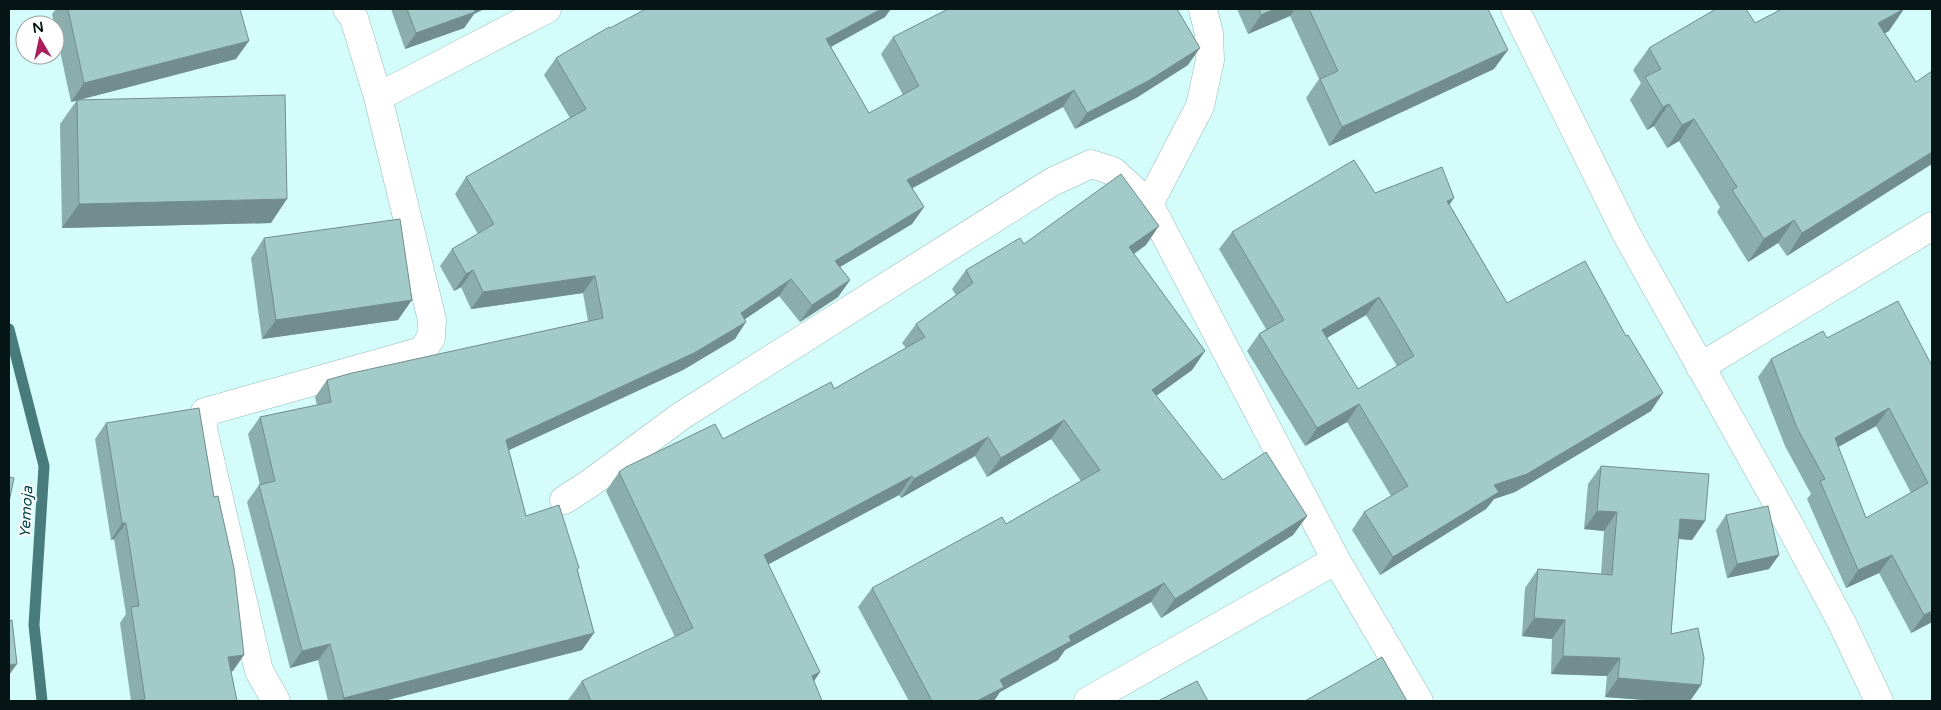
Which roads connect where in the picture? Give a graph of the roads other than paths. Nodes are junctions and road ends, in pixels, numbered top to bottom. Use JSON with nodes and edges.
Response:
{"nodes":[{"id":1,"x":347,"y":9,"type":"edge"},
{"id":2,"x":547,"y":9,"type":"edge"},
{"id":3,"x":1203,"y":9,"type":"edge"},
{"id":4,"x":1516,"y":9,"type":"edge"},
{"id":5,"x":378,"y":97,"type":"junction"},
{"id":6,"x":1149,"y":204,"type":"junction"},
{"id":7,"x":1932,"y":226,"type":"edge"},
{"id":8,"x":1700,"y":367,"type":"junction"},
{"id":9,"x":564,"y":500,"type":"dead end"},
{"id":10,"x":1336,"y":560,"type":"junction"},
{"id":11,"x":276,"y":701,"type":"edge"},
{"id":12,"x":1088,"y":701,"type":"edge"},
{"id":13,"x":1419,"y":701,"type":"edge"},
{"id":14,"x":1879,"y":701,"type":"edge"}],
"edges":[{"from":1,"to":5,"type":"street"},
{"from":2,"to":5,"type":"street"},
{"from":3,"to":6,"type":"street"},
{"from":4,"to":8,"type":"street"},
{"from":5,"to":11,"type":"street"},
{"from":6,"to":9,"type":"street"},
{"from":6,"to":10,"type":"street"},
{"from":7,"to":8,"type":"street"},
{"from":8,"to":14,"type":"street"},
{"from":10,"to":12,"type":"street"},
{"from":10,"to":13,"type":"street"}]}
